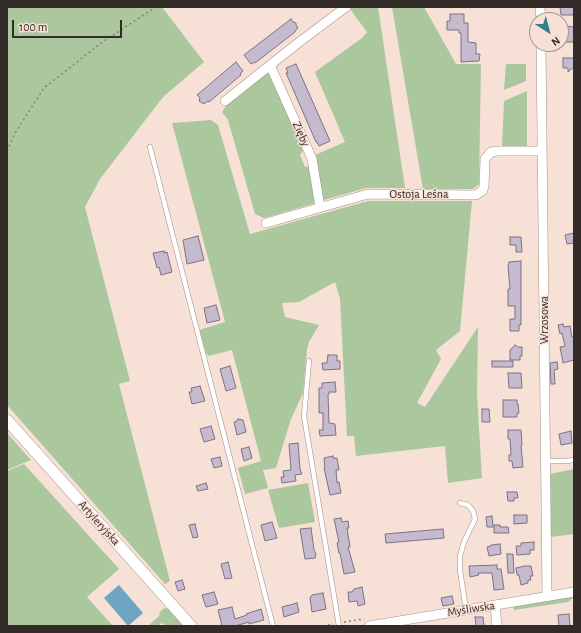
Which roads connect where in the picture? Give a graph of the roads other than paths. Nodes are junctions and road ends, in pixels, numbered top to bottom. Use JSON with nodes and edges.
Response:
{"nodes":[{"id":1,"x":346,"y":7,"type":"edge"},
{"id":2,"x":541,"y":52,"type":"edge"},
{"id":3,"x":270,"y":65,"type":"junction"},
{"id":4,"x":225,"y":101,"type":"dead end"},
{"id":5,"x":150,"y":147,"type":"dead end"},
{"id":6,"x":542,"y":151,"type":"junction"},
{"id":7,"x":320,"y":207,"type":"junction"},
{"id":8,"x":266,"y":223,"type":"dead end"},
{"id":9,"x":309,"y":361,"type":"dead end"},
{"id":10,"x":7,"y":420,"type":"edge"},
{"id":11,"x":574,"y":460,"type":"edge"},
{"id":12,"x":545,"y":461,"type":"junction"},
{"id":13,"x":460,"y":503,"type":"dead end"},
{"id":14,"x":574,"y":592,"type":"edge"},
{"id":15,"x":547,"y":596,"type":"junction"},
{"id":16,"x":495,"y":605,"type":"junction"},
{"id":17,"x":466,"y":610,"type":"junction"},
{"id":18,"x":191,"y":626,"type":"edge"},
{"id":19,"x":273,"y":626,"type":"edge"},
{"id":20,"x":339,"y":626,"type":"edge"},
{"id":21,"x":369,"y":626,"type":"edge"},
{"id":22,"x":497,"y":626,"type":"edge"}],
"edges":[{"from":1,"to":3,"type":"street"},
{"from":2,"to":6,"type":"street","name":"Wrzosowa"},
{"from":3,"to":4,"type":"street"},
{"from":3,"to":7,"type":"street","name":"Zięby"},
{"from":5,"to":19,"type":"lane"},
{"from":6,"to":7,"type":"street","name":"Ostoja Leśna"},
{"from":6,"to":12,"type":"street","name":"Wrzosowa"},
{"from":7,"to":8,"type":"street","name":"Ostoja Leśna"},
{"from":9,"to":20,"type":"lane"},
{"from":10,"to":18,"type":"street","name":"Artyleryjska"},
{"from":11,"to":12,"type":"lane"},
{"from":12,"to":15,"type":"street","name":"Wrzosowa"},
{"from":13,"to":17,"type":"lane"},
{"from":14,"to":15,"type":"street","name":"Myśliwska"},
{"from":15,"to":16,"type":"street","name":"Myśliwska"},
{"from":16,"to":17,"type":"street","name":"Myśliwska"},
{"from":16,"to":22,"type":"street"},
{"from":17,"to":21,"type":"street","name":"Myśliwska"}]}
